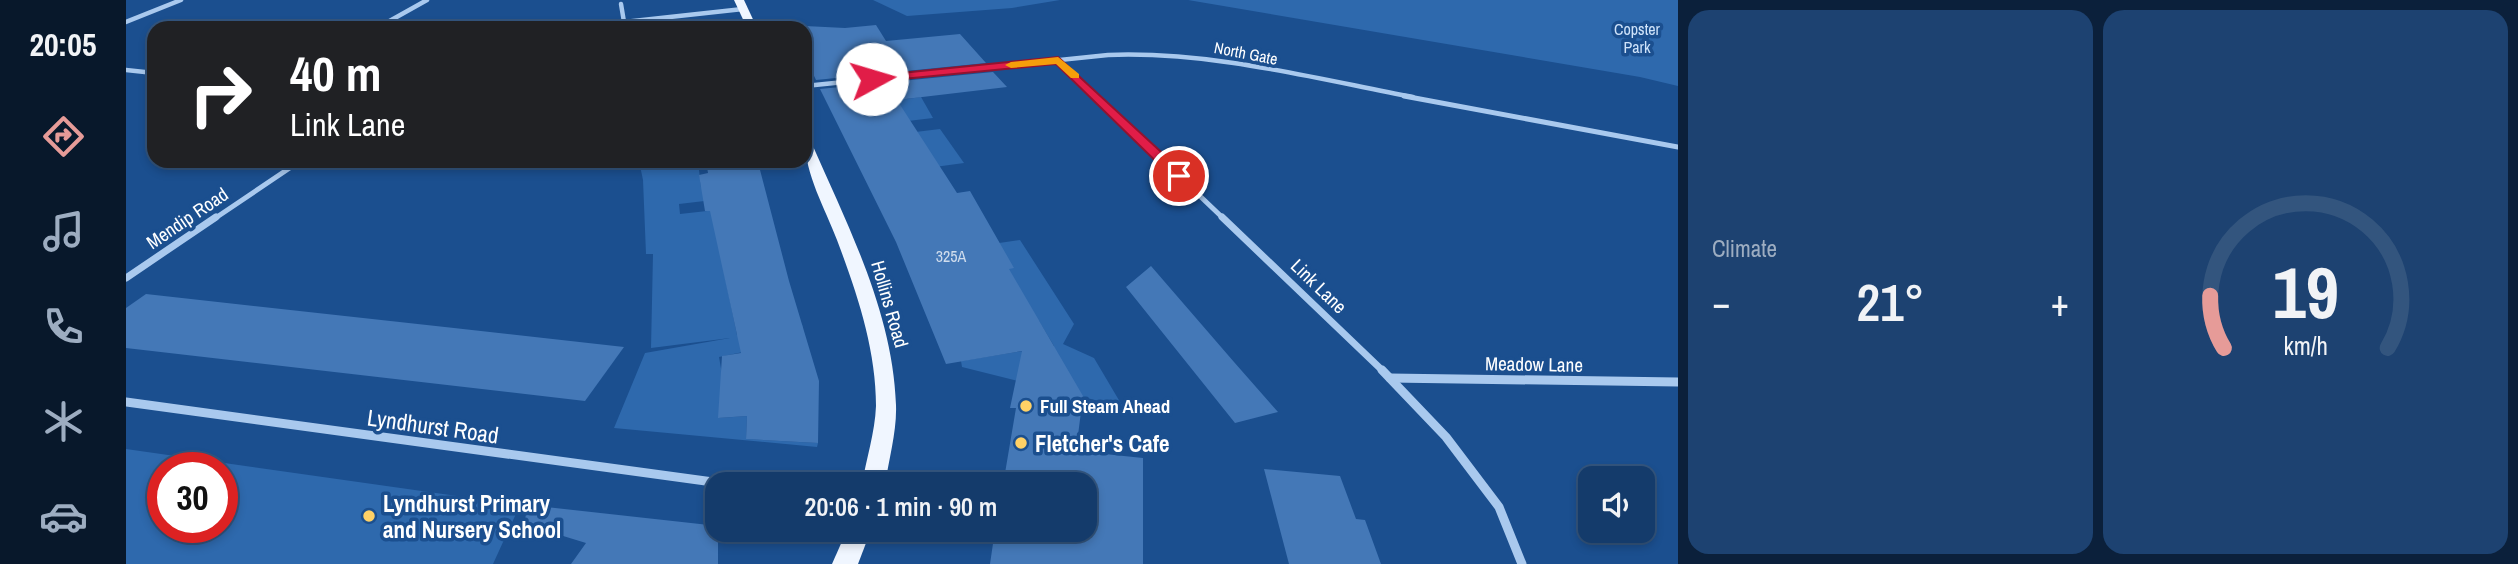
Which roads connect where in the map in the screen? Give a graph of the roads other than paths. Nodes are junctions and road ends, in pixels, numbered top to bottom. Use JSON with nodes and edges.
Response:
{"nodes":[{"id":1,"x":181,"y":0,"type":"edge"},
{"id":2,"x":427,"y":0,"type":"edge"},
{"id":3,"x":621,"y":4,"type":"dead end"},
{"id":4,"x":741,"y":4,"type":"edge"},
{"id":5,"x":390,"y":21,"type":"edge"},
{"id":6,"x":624,"y":21,"type":"edge"},
{"id":7,"x":630,"y":21,"type":"edge"},
{"id":8,"x":749,"y":21,"type":"edge"},
{"id":9,"x":126,"y":22,"type":"edge"},
{"id":10,"x":1058,"y":60,"type":"junction"},
{"id":11,"x":126,"y":70,"type":"edge"},
{"id":12,"x":147,"y":72,"type":"edge"},
{"id":13,"x":812,"y":85,"type":"edge"},
{"id":14,"x":1678,"y":147,"type":"edge"},
{"id":15,"x":812,"y":161,"type":"edge"},
{"id":16,"x":290,"y":168,"type":"edge"},
{"id":17,"x":126,"y":278,"type":"edge"},
{"id":18,"x":1390,"y":378,"type":"junction"},
{"id":19,"x":1678,"y":382,"type":"edge"},
{"id":20,"x":126,"y":402,"type":"edge"},
{"id":21,"x":875,"y":472,"type":"edge"},
{"id":22,"x":705,"y":481,"type":"edge"},
{"id":23,"x":854,"y":542,"type":"edge"},
{"id":24,"x":845,"y":564,"type":"edge"},
{"id":25,"x":1521,"y":564,"type":"edge"}],
"edges":[{"from":1,"to":9,"type":"street"},
{"from":2,"to":5,"type":"street"},
{"from":3,"to":6,"type":"street"},
{"from":4,"to":7,"type":"street"},
{"from":4,"to":8,"type":"main road"},
{"from":10,"to":13,"type":"street","name":"North Gate"},
{"from":10,"to":14,"type":"street","name":"North Gate"},
{"from":10,"to":18,"type":"street","name":"Link Lane"},
{"from":11,"to":12,"type":"street"},
{"from":15,"to":21,"type":"main road","name":"Hollins Road"},
{"from":16,"to":17,"type":"street","name":"Mendip Road"},
{"from":18,"to":19,"type":"street","name":"Meadow Lane"},
{"from":18,"to":25,"type":"street","name":"Link Lane"},
{"from":20,"to":22,"type":"street","name":"Lyndhurst Road"},
{"from":23,"to":24,"type":"main road"}]}
